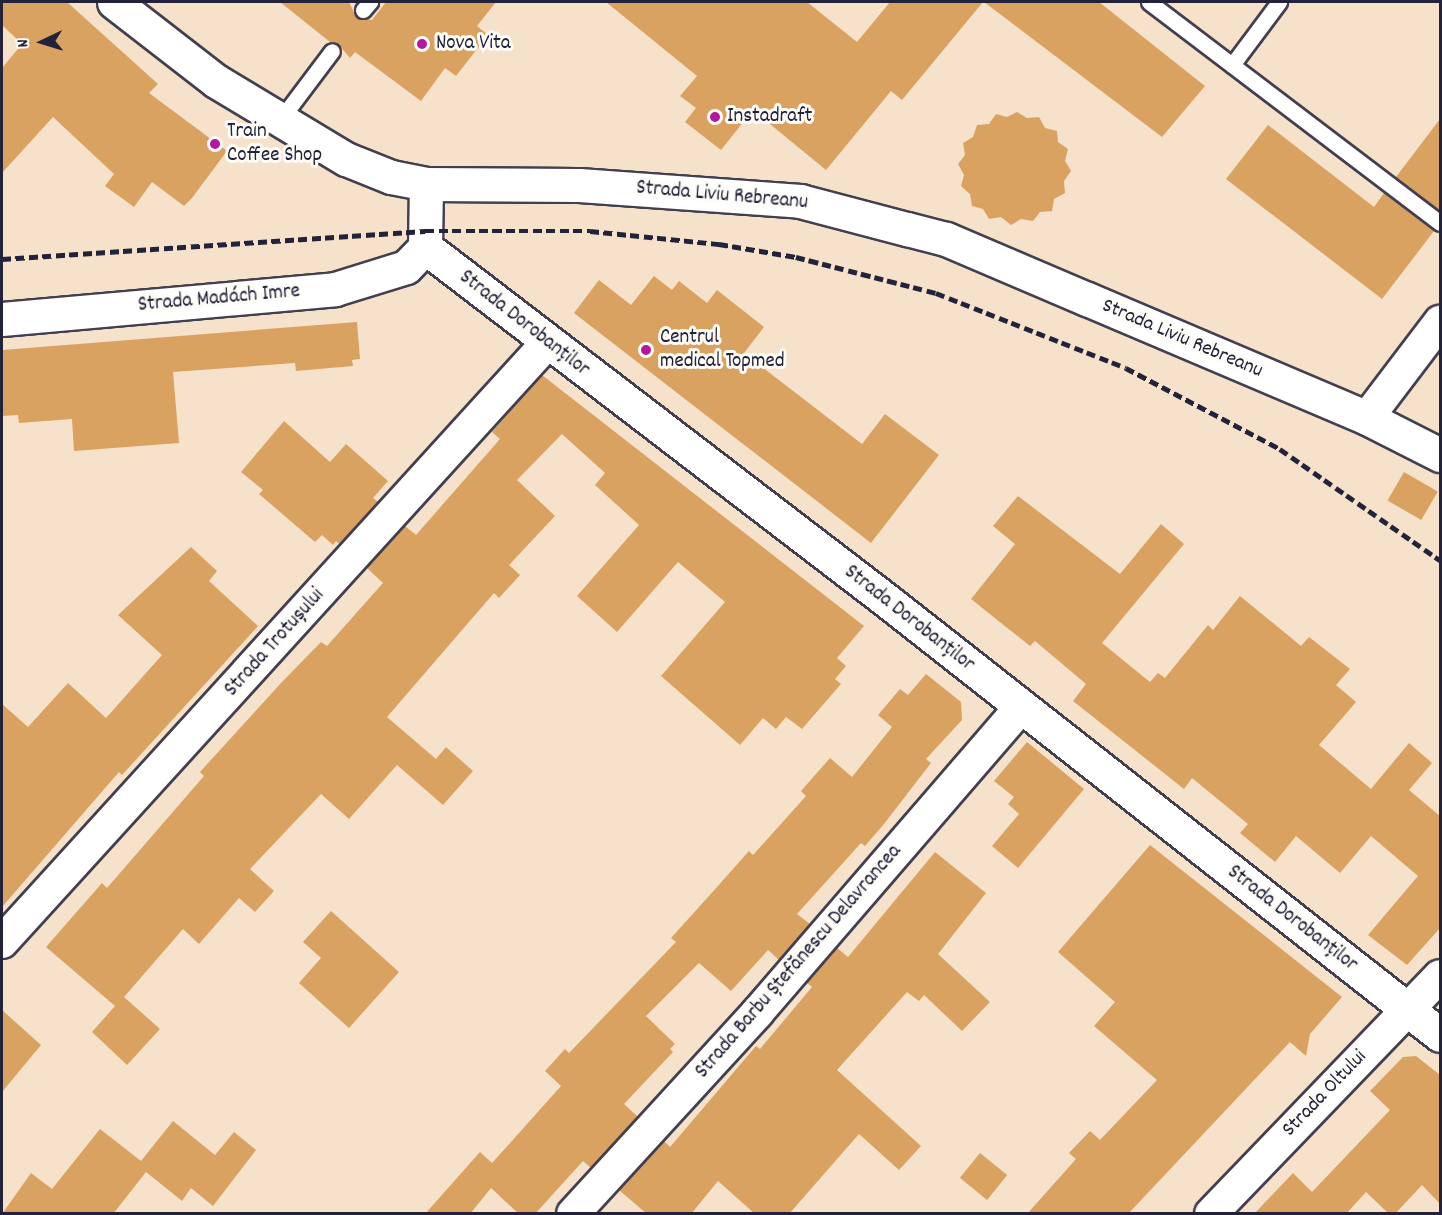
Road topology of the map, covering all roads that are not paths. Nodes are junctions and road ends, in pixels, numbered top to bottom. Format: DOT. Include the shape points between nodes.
graph roads {
  1 [pos="114,2"];
  2 [pos="1149,2"];
  3 [pos="1278,2"];
  4 [pos="332,51"];
  5 [pos="1232,65"];
  6 [pos="280,120"];
  7 [pos="426,184"];
  8 [pos="1440,223"];
  9 [pos="425,247"];
  10 [pos="2,319"];
  11 [pos="1440,322"];
  12 [pos="547,343"];
  13 [pos="1367,418"];
  14 [pos="1440,455"];
  15 [pos="1021,706"];
  16 [pos="2,942"];
  17 [pos="1440,976"];
  18 [pos="1406,1009"];
  19 [pos="1440,1035"];
  20 [pos="573,1214"];
  21 [pos="1211,1214"];
  1 -- 6 [label="street, Strada Liviu Rebreanu" via="216,81"];
  2 -- 5 [label="lane"];
  3 -- 5 [label="lane"];
  4 -- 6 [label="lane"];
  5 -- 8 [label="lane"];
  6 -- 7 [label="street, Strada Liviu Rebreanu" via="346,159 391,177"];
  7 -- 9 [label="street"];
  7 -- 13 [label="street, Strada Liviu Rebreanu" via="579,185 800,201 946,239"];
  9 -- 10 [label="street, Strada Madách Imre" via="406,267 335,289"];
  9 -- 12 [label="street, Strada Dorobanților"];
  11 -- 13 [label="street"];
  12 -- 15 [label="street, Strada Dorobanților"];
  12 -- 16 [label="street, Strada Trotușului"];
  13 -- 14 [label="street, Strada Liviu Rebreanu"];
  15 -- 18 [label="street, Strada Dorobanților"];
  15 -- 20 [label="street, Strada Barbu Ștefănescu Delavrancea" via="757,1013"];
  17 -- 18 [label="street, Strada Oltului"];
  18 -- 19 [label="street, Strada Dorobanților"];
  18 -- 21 [label="street, Strada Oltului"];
}
